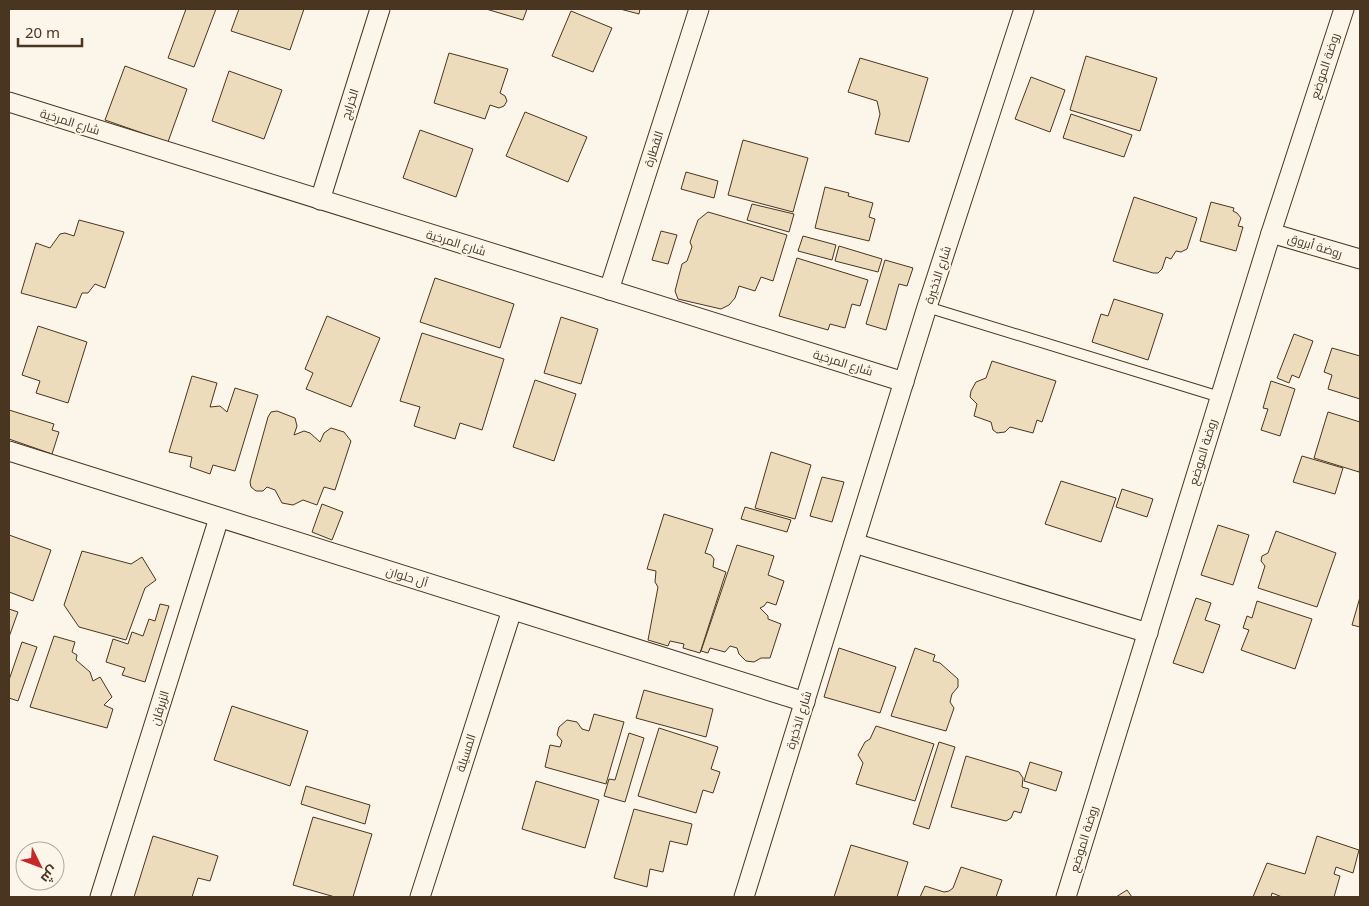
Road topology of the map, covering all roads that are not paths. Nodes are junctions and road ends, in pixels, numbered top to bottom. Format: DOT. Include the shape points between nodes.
graph roads {
  1 [pos="380,9"];
  2 [pos="698,9"];
  3 [pos="1024,9"];
  4 [pos="1344,9"];
  5 [pos="9,102"];
  6 [pos="320,200"];
  7 [pos="1271,232"];
  8 [pos="1360,259"];
  9 [pos="608,290"];
  10 [pos="927,307"];
  11 [pos="904,382"];
  12 [pos="1220,397"];
  13 [pos="9,451"];
  14 [pos="219,518"];
  15 [pos="854,543"];
  16 [pos="512,610"];
  17 [pos="1148,633"];
  18 [pos="805,702"];
  19 [pos="100,897"];
  20 [pos="420,897"];
  21 [pos="744,897"];
  22 [pos="1066,897"];
  1 -- 6 [label="street, الخرايج"];
  2 -- 9 [label="street, القطارة"];
  3 -- 10 [label="street, شارع الذخيرة"];
  4 -- 7 [label="street, روضة الموضع"];
  5 -- 6 [label="street, شارع المرخية"];
  6 -- 9 [label="street, شارع المرخية"];
  7 -- 8 [label="street, روضة أبروق"];
  7 -- 12 [label="street, روضة الموضع"];
  9 -- 11 [label="street, شارع المرخية"];
  10 -- 11 [label="street, شارع الذخيرة"];
  10 -- 12 [label="lane"];
  11 -- 15 [label="street, شارع الذخيرة"];
  12 -- 17 [label="street, روضة الموضع"];
  13 -- 14 [label="street, آل حلوان"];
  14 -- 16 [label="street, آل حلوان"];
  14 -- 19 [label="street, الزبرقان"];
  15 -- 17 [label="street"];
  15 -- 18 [label="street, شارع الذخيرة"];
  16 -- 18 [label="street, آل حلوان"];
  16 -- 20 [label="street, المسيلة"];
  17 -- 22 [label="street, روضة الموضع"];
  18 -- 21 [label="street, شارع الذخيرة"];
}
